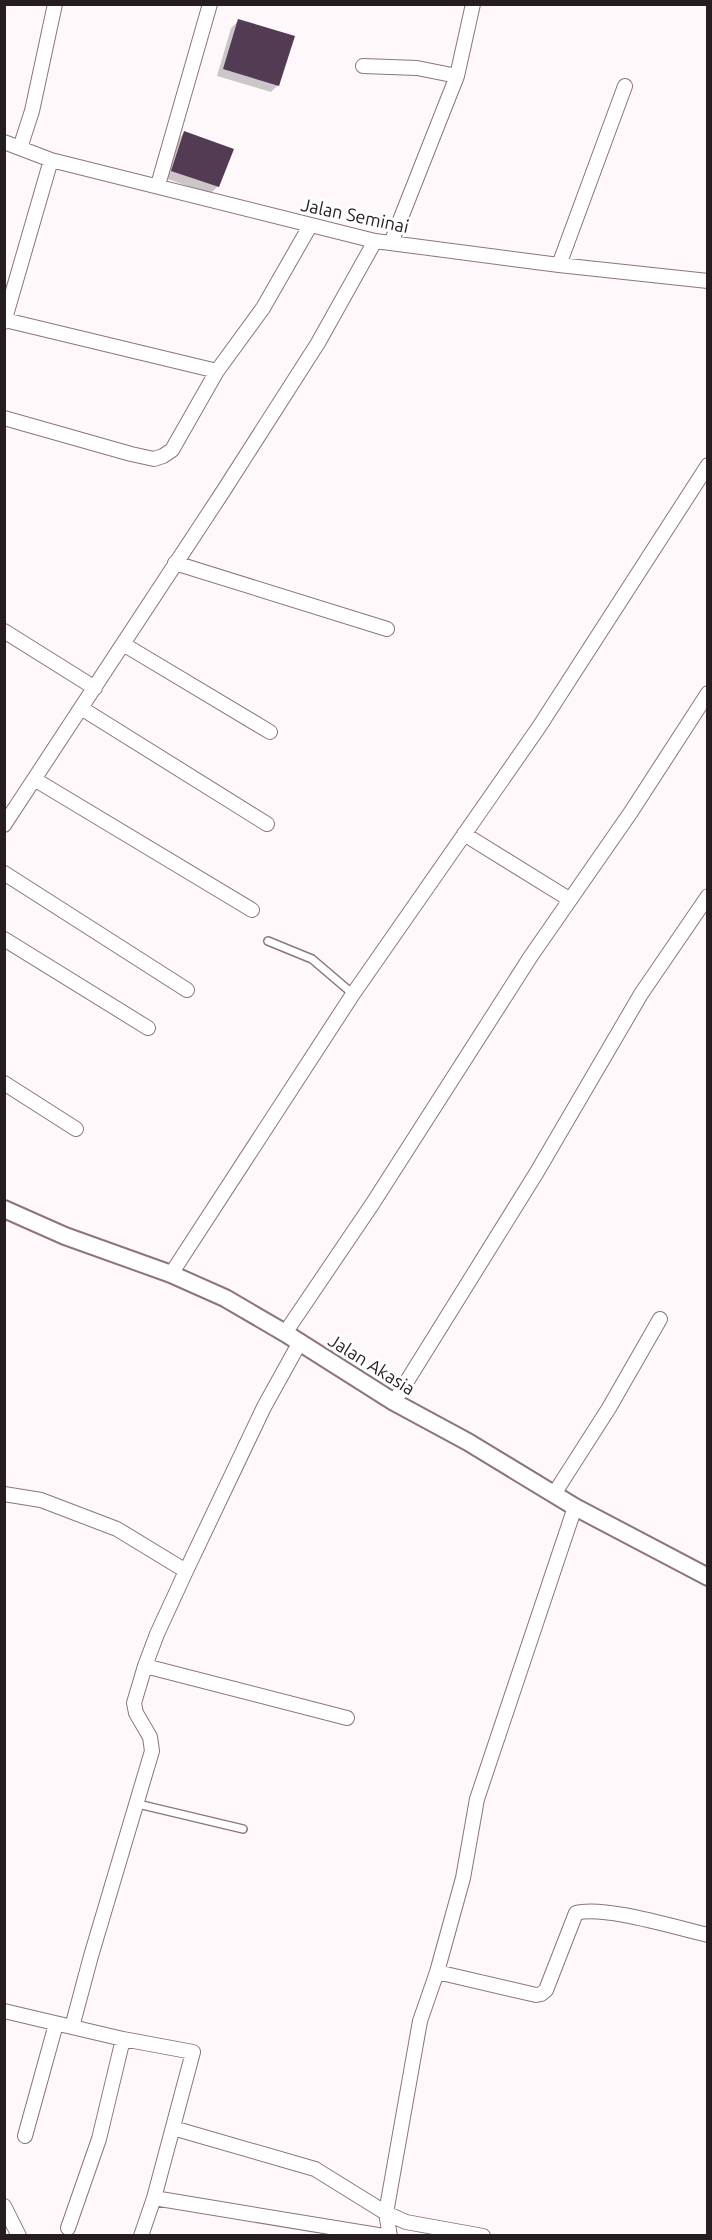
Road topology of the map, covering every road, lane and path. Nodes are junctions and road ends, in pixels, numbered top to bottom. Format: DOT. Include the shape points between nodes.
graph roads {
  1 [pos="55,4"];
  2 [pos="210,4"];
  3 [pos="474,4"];
  4 [pos="363,66"];
  5 [pos="458,76"];
  6 [pos="625,86"];
  7 [pos="4,142"];
  8 [pos="20,148"];
  9 [pos="51,160"];
  10 [pos="158,185"];
  11 [pos="310,226"];
  12 [pos="375,241"];
  13 [pos="391,243"];
  14 [pos="559,265"];
  15 [pos="708,281"];
  16 [pos="5,321"];
  17 [pos="218,371"];
  18 [pos="4,418"];
  19 [pos="708,465"];
  20 [pos="175,563"];
  21 [pos="387,629"];
  22 [pos="4,631"];
  23 [pos="123,644"];
  24 [pos="95,688"];
  25 [pos="708,693"];
  26 [pos="81,708"];
  27 [pos="270,732"];
  28 [pos="33,779"];
  29 [pos="267,824"];
  30 [pos="4,825"];
  31 [pos="464,834"];
  32 [pos="4,873"];
  33 [pos="708,896"];
  34 [pos="569,899"];
  35 [pos="252,910"];
  36 [pos="4,939"];
  37 [pos="268,940"];
  38 [pos="187,990"];
  39 [pos="353,994"];
  40 [pos="148,1028"];
  41 [pos="4,1083"];
  42 [pos="76,1129"];
  43 [pos="4,1209"];
  44 [pos="171,1274"];
  45 [pos="660,1319"];
  46 [pos="285,1333"];
  47 [pos="300,1342"];
  48 [pos="394,1402"];
  49 [pos="4,1494"];
  50 [pos="554,1494"];
  51 [pos="575,1507"];
  52 [pos="186,1571"];
  53 [pos="708,1577"];
  54 [pos="145,1666"];
  55 [pos="347,1718"];
  56 [pos="138,1804"];
  57 [pos="243,1828"];
  58 [pos="708,1935"];
  59 [pos="437,1972"];
  60 [pos="4,2011"];
  61 [pos="56,2024"];
  62 [pos="72,2027"];
  63 [pos="123,2039"];
  64 [pos="173,2128"];
  65 [pos="25,2136"];
  66 [pos="154,2198"];
  67 [pos="4,2206"];
  68 [pos="386,2213"];
  69 [pos="68,2228"];
  70 [pos="465,2234"];
  71 [pos="19,2235"];
  72 [pos="141,2235"];
  73 [pos="384,2235"];
  74 [pos="390,2235"];
  75 [pos="483,2235"];
  1 -- 8 [label="street"];
  2 -- 10 [label="street"];
  3 -- 5 [label="street"];
  4 -- 5 [label="street" via="417,68"];
  5 -- 13 [label="street"];
  6 -- 14 [label="street"];
  7 -- 8 [label="street, Jalan Seminai"];
  8 -- 9 [label="street, Jalan Seminai"];
  9 -- 10 [label="street, Jalan Seminai"];
  9 -- 16 [label="street"];
  10 -- 11 [label="street, Jalan Seminai"];
  11 -- 12 [label="street, Jalan Seminai"];
  11 -- 17 [label="street" via="263,308"];
  12 -- 13 [label="street, Jalan Seminai"];
  12 -- 20 [label="street" via="318,343"];
  13 -- 14 [label="street, Jalan Seminai"];
  14 -- 15 [label="street, Jalan Seminai"];
  16 -- 17 [label="street"];
  17 -- 18 [label="street" via="172,450 154,459"];
  19 -- 31 [label="street" via="539,727"];
  20 -- 21 [label="street"];
  20 -- 23 [label="street"];
  22 -- 24 [label="street"];
  23 -- 24 [label="street"];
  23 -- 27 [label="street"];
  24 -- 26 [label="street"];
  25 -- 34 [label="street"];
  26 -- 28 [label="street"];
  26 -- 29 [label="street"];
  28 -- 30 [label="street"];
  28 -- 35 [label="street"];
  31 -- 34 [label="street"];
  31 -- 39 [label="street"];
  32 -- 38 [label="street"];
  33 -- 48 [label="street" via="641,994 519,1202"];
  34 -- 46 [label="street"];
  36 -- 40 [label="street"];
  37 -- 39 [label="lane" via="312,960"];
  39 -- 44 [label="street"];
  41 -- 42 [label="street"];
  43 -- 44 [label="street, Jalan Akasia" via="65,1236"];
  44 -- 46 [label="street, Jalan Akasia" via="225,1298"];
  45 -- 50 [label="street"];
  46 -- 47 [label="street, Jalan Akasia"];
  47 -- 48 [label="street, Jalan Akasia"];
  47 -- 52 [label="street" via="264,1407"];
  48 -- 50 [label="street, Jalan Akasia"];
  49 -- 52 [label="street" via="40,1500 117,1529"];
  50 -- 51 [label="street, Jalan Akasia"];
  51 -- 53 [label="street, Jalan Akasia"];
  51 -- 59 [label="street" via="477,1799 463,1878"];
  52 -- 54 [label="street"];
  54 -- 55 [label="street"];
  54 -- 56 [label="street" via="134,1703 150,1737 152,1751"];
  56 -- 57 [label="lane"];
  56 -- 62 [label="street"];
  58 -- 59 [label="street" via="586,1910 576,1913 542,1994"];
  59 -- 68 [label="street" via="420,2021"];
  60 -- 61 [label="street"];
  61 -- 62 [label="street"];
  61 -- 65 [label="street"];
  62 -- 63 [label="street"];
  63 -- 64 [label="street" via="193,2052"];
  63 -- 69 [label="street" via="99,2139"];
  64 -- 66 [label="street"];
  64 -- 68 [label="street" via="315,2169"];
  66 -- 72 [label="street"];
  66 -- 73 [label="street"];
  67 -- 71 [label="street"];
  68 -- 70 [label="street" via="406,2222"];
  68 -- 74 [label="street"];
  70 -- 75 [label="street"];
}
